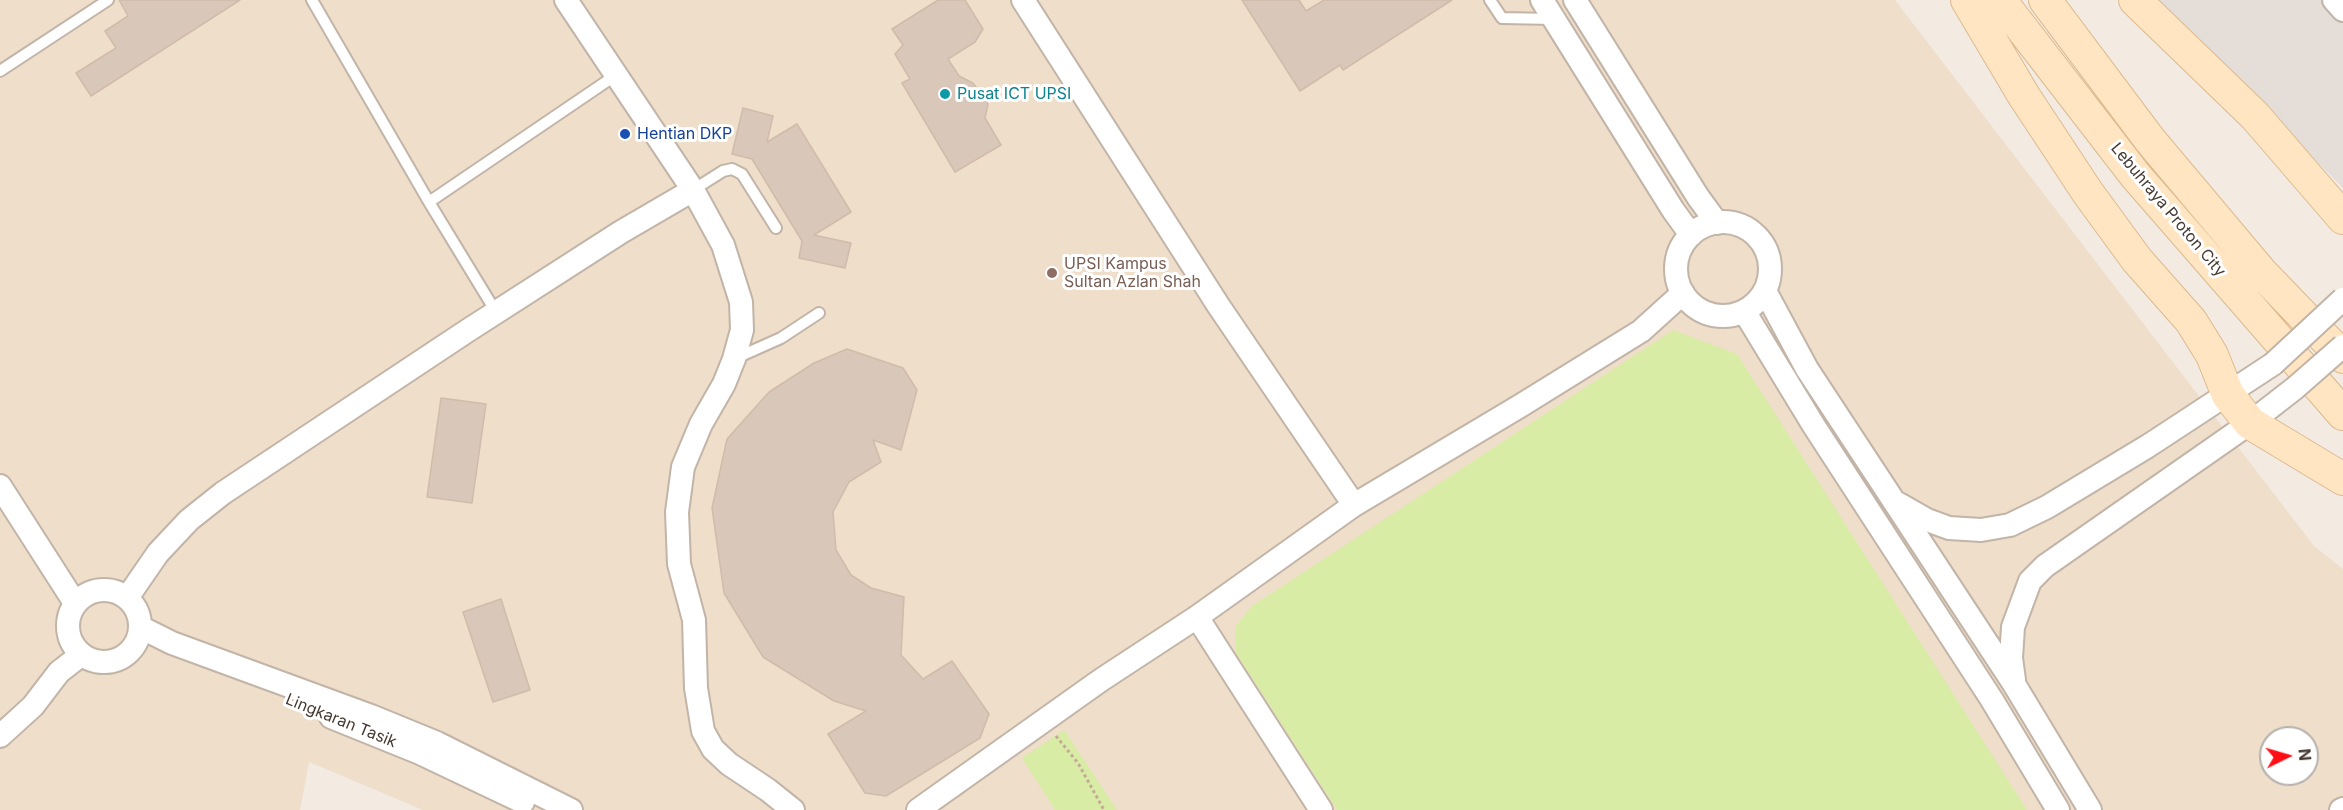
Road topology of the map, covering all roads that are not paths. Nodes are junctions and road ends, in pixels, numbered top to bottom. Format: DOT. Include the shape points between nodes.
graph roads {
  1 [pos="108,0"];
  2 [pos="312,0"];
  3 [pos="566,0"];
  4 [pos="1023,0"];
  5 [pos="1490,0"];
  6 [pos="1575,0"];
  7 [pos="1967,0"];
  8 [pos="2000,0"];
  9 [pos="2045,0"];
  10 [pos="2135,0"];
  11 [pos="2334,0"];
  12 [pos="1548,9"];
  13 [pos="2343,10"];
  14 [pos="0,71"];
  15 [pos="616,75"];
  16 [pos="693,189"];
  17 [pos="429,202"];
  18 [pos="2343,218"];
  19 [pos="1717,223"];
  20 [pos="776,228"];
  21 [pos="1691,235"];
  22 [pos="1765,291"];
  23 [pos="1683,293"];
  24 [pos="2343,299"];
  25 [pos="1744,311"];
  26 [pos="496,312"];
  27 [pos="819,313"];
  28 [pos="2343,346"];
  29 [pos="2343,357"];
  30 [pos="734,359"];
  31 [pos="2228,395"];
  32 [pos="2343,414"];
  33 [pos="2250,423"];
  34 [pos="2148,446"];
  35 [pos="2169,478"];
  36 [pos="2343,479"];
  37 [pos="0,486"];
  38 [pos="1896,502"];
  39 [pos="1354,505"];
  40 [pos="127,598"];
  41 [pos="75,603"];
  42 [pos="1197,617"];
  43 [pos="138,635"];
  44 [pos="81,655"];
  45 [pos="2014,684"];
  46 [pos="0,736"];
  47 [pos="540,810"];
  48 [pos="571,810"];
  49 [pos="793,810"];
  50 [pos="918,810"];
  51 [pos="1321,810"];
  52 [pos="2058,810"];
  53 [pos="2090,810"];
  1 -- 14 [label="lane"];
  2 -- 17 [label="lane"];
  3 -- 15 [label="street"];
  4 -- 39 [label="street" via="1218,305"];
  5 -- 12 [label="lane" via="1502,18"];
  6 -- 19 [label="street"];
  7 -- 31 [label="main road" via="2088,193 2137,260 2191,321 2212,355"];
  8 -- 32 [label="main road, Lebuhraya Proton City" via="2135,175"];
  9 -- 29 [label="main road, Lebuhraya Proton City" via="2150,140 2261,272"];
  10 -- 18 [label="main road" via="2255,116"];
  11 -- 13 [label="street"];
  12 -- 21 [label="street"];
  15 -- 16 [label="street"];
  15 -- 17 [label="lane"];
  16 -- 20 [label="lane" via="732,169 742,174"];
  16 -- 26 [label="street"];
  16 -- 30 [label="street" via="723,245 741,302 742,330"];
  17 -- 26 [label="lane"];
  19 -- 21 [label="street"];
  19 -- 22 [label="street" via="1742,226 1762,242 1770,267"];
  21 -- 23 [label="street" via="1677,262 1677,279"];
  22 -- 25 [label="street"];
  22 -- 38 [label="street" via="1807,369"];
  23 -- 25 [label="street" via="1692,304 1710,314 1731,316"];
  23 -- 39 [label="street" via="1641,331"];
  24 -- 31 [label="street, bridge" via="2273,364"];
  25 -- 52 [label="street"];
  26 -- 40 [label="street" via="189,520 158,553"];
  27 -- 30 [label="lane" via="781,339"];
  28 -- 33 [label="street, bridge"];
  30 -- 49 [label="street" via="684,467 677,512 679,564 694,621 698,710 713,749"];
  31 -- 33 [label="main road"];
  31 -- 34 [label="street"];
  33 -- 35 [label="street"];
  33 -- 36 [label="main road"];
  34 -- 35 [label="street"];
  34 -- 38 [label="street" via="2010,525 1981,530 1948,528"];
  35 -- 45 [label="street" via="2045,566 2030,581 2013,627"];
  37 -- 41 [label="street"];
  38 -- 45 [label="street"];
  39 -- 42 [label="street"];
  40 -- 41 [label="street" via="117,592 94,591"];
  40 -- 43 [label="street" via="139,616"];
  41 -- 44 [label="street" via="67,625 68,636"];
  42 -- 50 [label="street"];
  42 -- 51 [label="street"];
  43 -- 44 [label="street" via="128,654 118,661 92,661"];
  43 -- 47 [label="street, Lingkaran Tasik" via="410,748"];
  43 -- 48 [label="street" via="172,643 371,716 437,743"];
  44 -- 46 [label="street" via="59,672 33,706"];
  45 -- 53 [label="street"];
}
